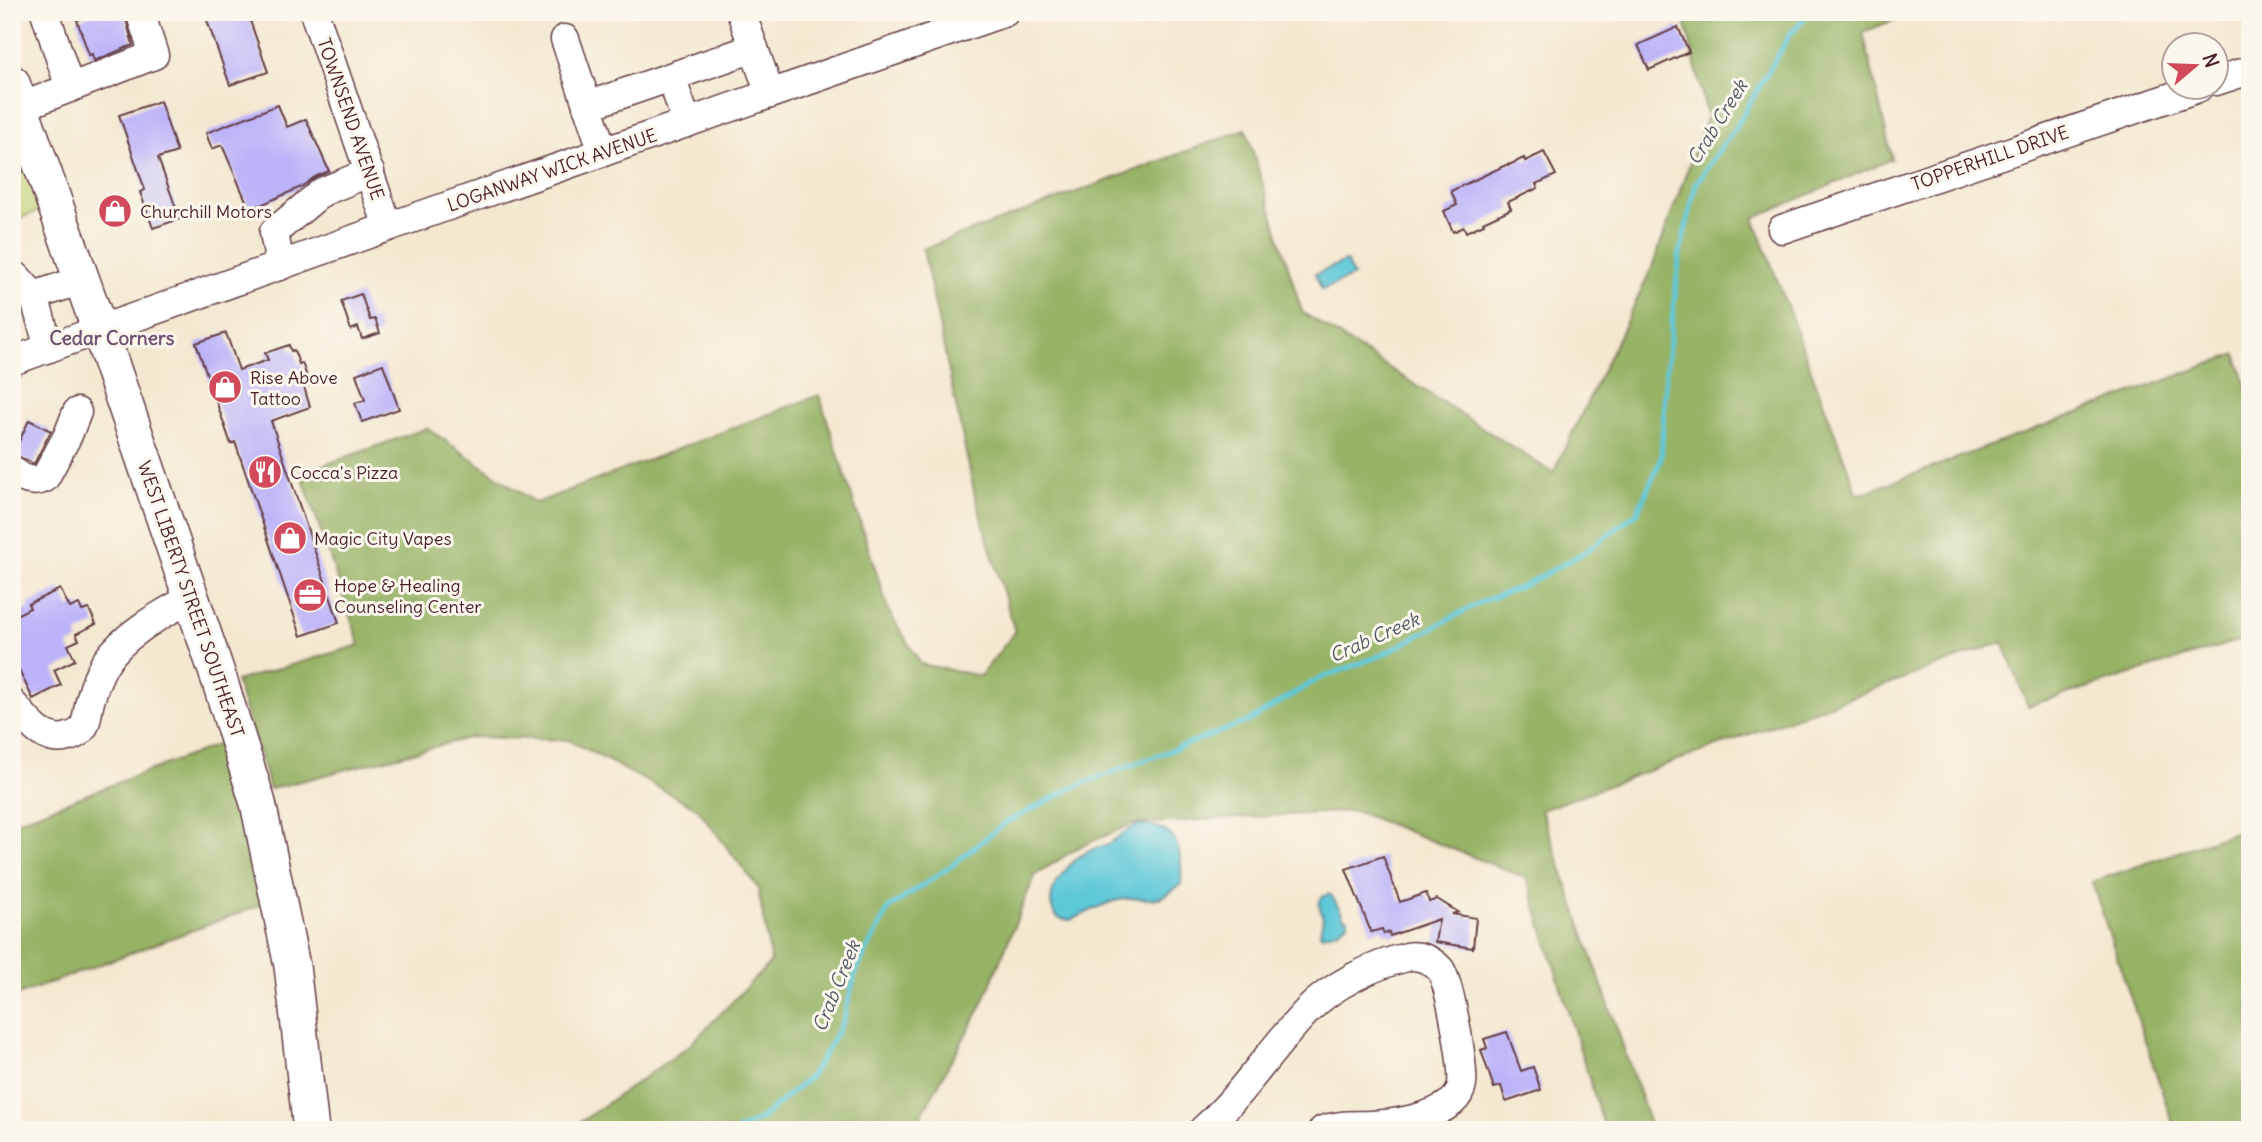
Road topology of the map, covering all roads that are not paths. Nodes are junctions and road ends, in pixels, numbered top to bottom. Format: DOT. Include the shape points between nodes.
graph roads {
  1 [pos="45,12"];
  2 [pos="140,12"];
  3 [pos="314,12"];
  4 [pos="741,12"];
  5 [pos="1004,12"];
  6 [pos="565,39"];
  7 [pos="754,48"];
  8 [pos="2250,69"];
  9 [pos="2230,76"];
  10 [pos="671,77"];
  11 [pos="70,88"];
  12 [pos="770,94"];
  13 [pos="17,95"];
  14 [pos="2160,101"];
  15 [pos="587,106"];
  16 [pos="687,123"];
  17 [pos="603,152"];
  18 [pos="370,172"];
  19 [pos="388,227"];
  20 [pos="1782,229"];
  21 [pos="280,266"];
  22 [pos="12,278"];
  23 [pos="81,280"];
  24 [pos="34,296"];
  25 [pos="100,331"];
  26 [pos="49,348"];
  27 [pos="12,361"];
  28 [pos="78,412"];
  29 [pos="12,470"];
  30 [pos="191,598"];
  31 [pos="12,703"];
  32 [pos="311,1130"];
  33 [pos="1203,1130"];
  34 [pos="1323,1130"];
  1 -- 11 [label="street"];
  2 -- 11 [label="street" via="154,55"];
  3 -- 18 [label="street, TOWNSEND AVENUE"];
  4 -- 7 [label="street"];
  5 -- 12 [label="street, LOGANWAY WICK AVENUE"];
  6 -- 15 [label="street"];
  7 -- 10 [label="street"];
  7 -- 12 [label="street"];
  8 -- 9 [label="street"];
  10 -- 15 [label="street"];
  10 -- 16 [label="street"];
  11 -- 13 [label="street"];
  12 -- 16 [label="street, LOGANWAY WICK AVENUE"];
  13 -- 23 [label="main road, WEST LIBERTY STREET SOUTHEAST"];
  14 -- 20 [label="street, TOPPERHILL DRIVE"];
  15 -- 17 [label="street"];
  16 -- 17 [label="street, LOGANWAY WICK AVENUE"];
  17 -- 19 [label="street, LOGANWAY WICK AVENUE"];
  18 -- 19 [label="street, TOWNSEND AVENUE"];
  18 -- 21 [label="street" via="322,192 274,232"];
  19 -- 21 [label="street, LOGANWAY WICK AVENUE"];
  21 -- 25 [label="street, LOGANWAY WICK AVENUE"];
  22 -- 24 [label="street" via="16,276"];
  23 -- 24 [label="street"];
  23 -- 25 [label="main road, WEST LIBERTY STREET SOUTHEAST"];
  24 -- 26 [label="street"];
  25 -- 26 [label="street, LOGANWAY WICK AVENUE"];
  25 -- 30 [label="main road, WEST LIBERTY STREET SOUTHEAST"];
  26 -- 27 [label="street, LOGANWAY WICK AVENUE"];
  28 -- 29 [label="street" via="45,478 25,479"];
  30 -- 31 [label="street" via="150,623 106,662 78,733 59,739 47,736"];
  30 -- 32 [label="main road, WEST LIBERTY STREET SOUTHEAST" via="257,803 292,966"];
  33 -- 34 [label="street" via="1310,1008 1337,988 1373,968 1409,956 1432,962 1441,970 1447,988 1462,1072 1460,1093 1452,1102 1420,1116"];
}
